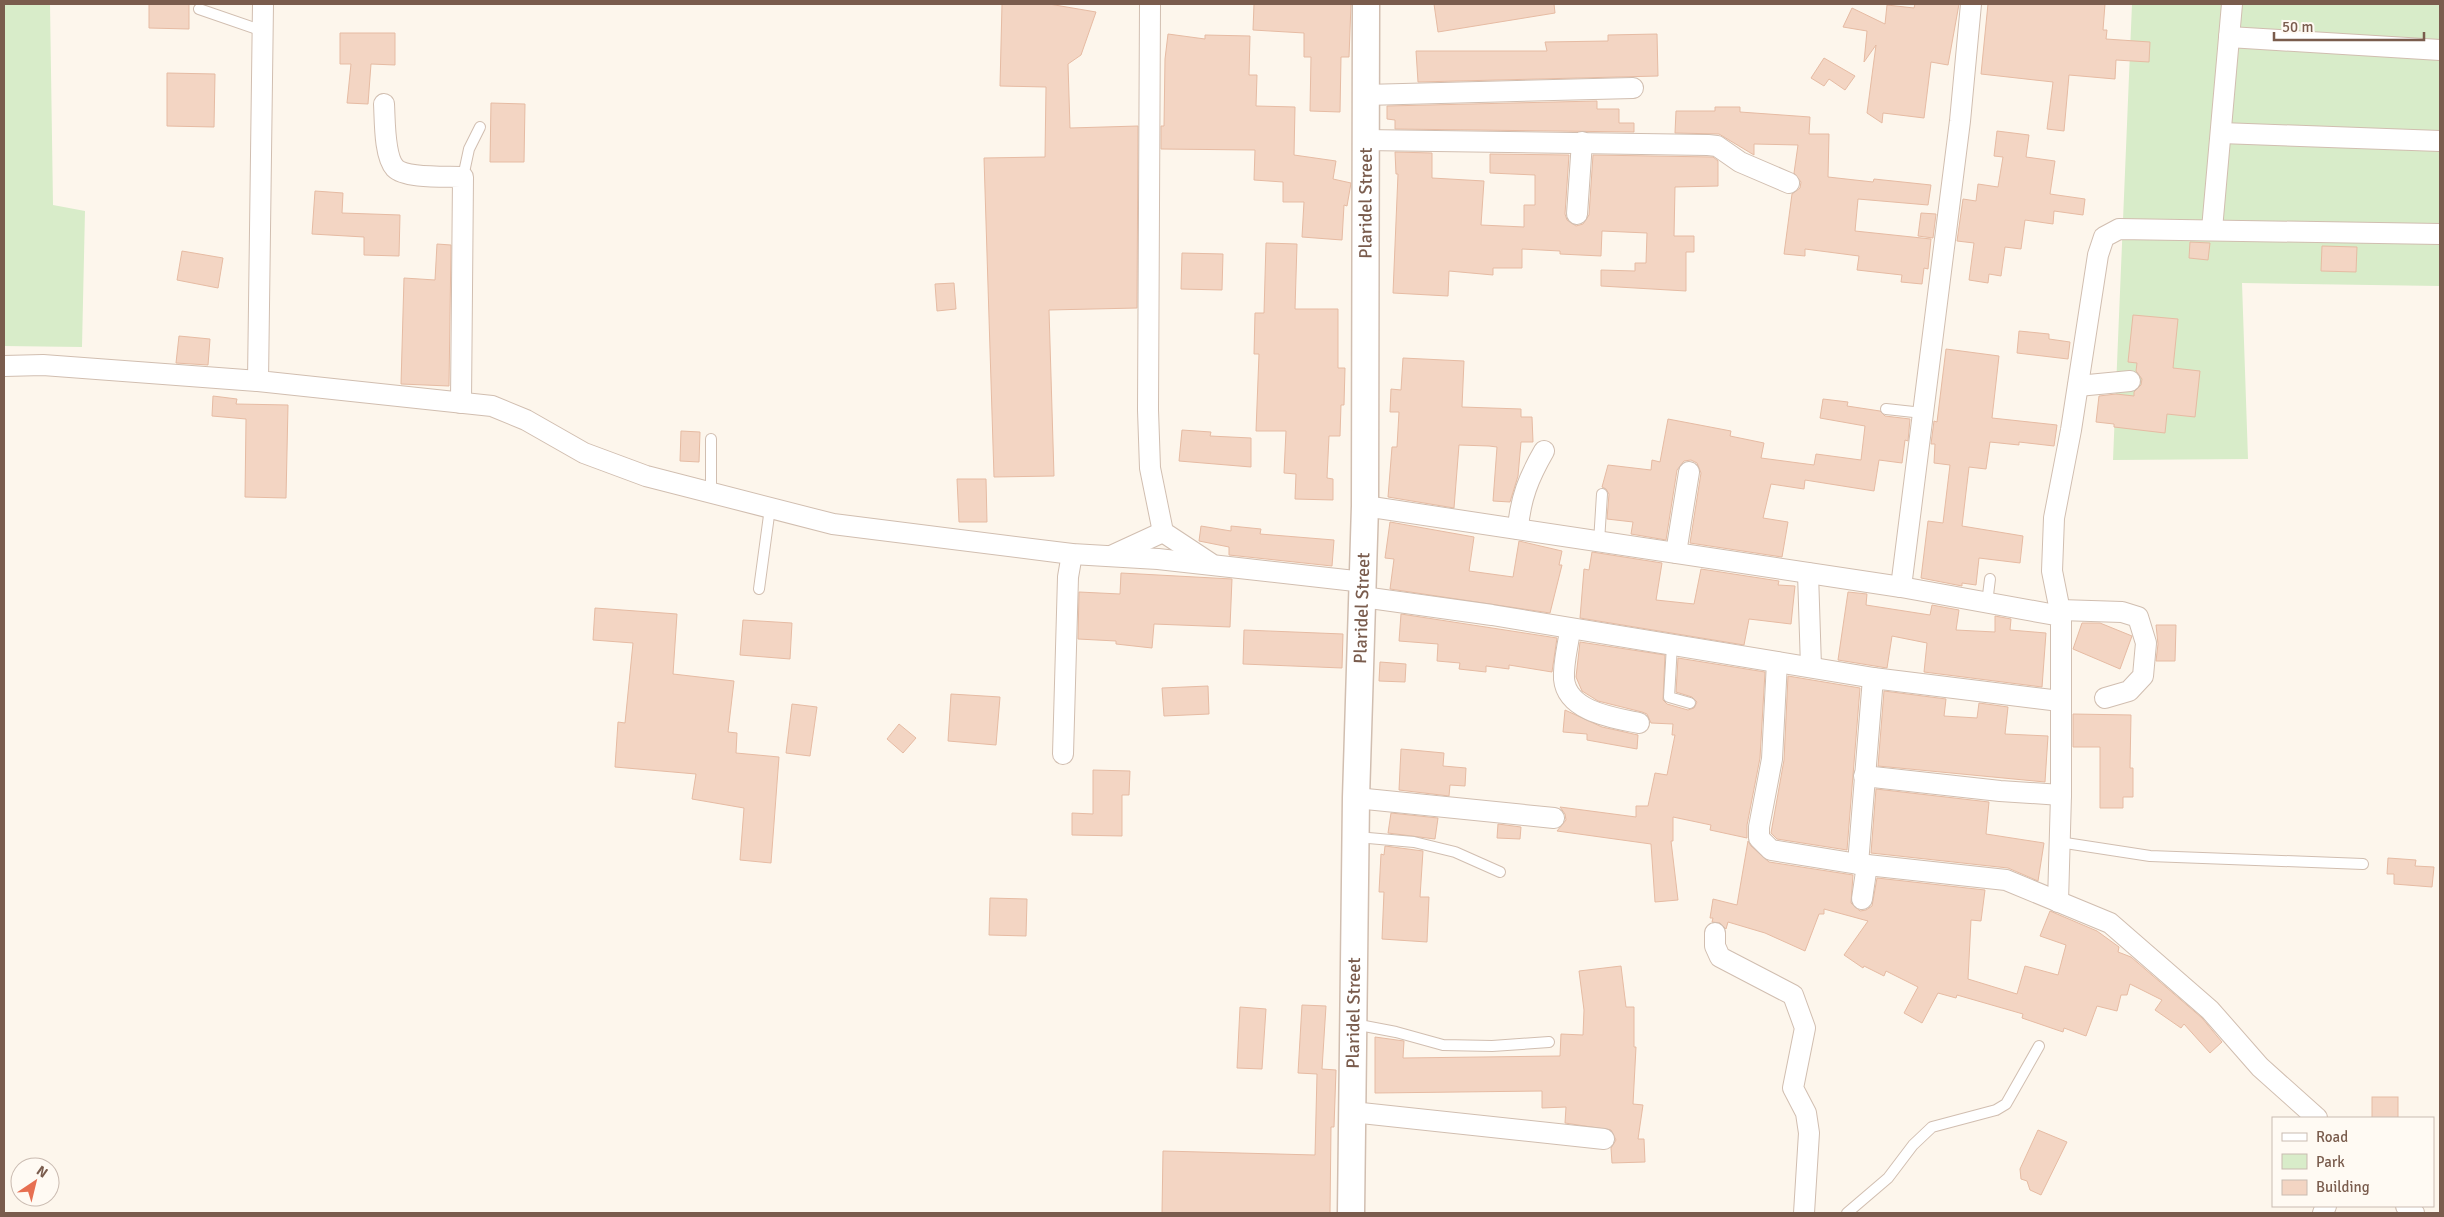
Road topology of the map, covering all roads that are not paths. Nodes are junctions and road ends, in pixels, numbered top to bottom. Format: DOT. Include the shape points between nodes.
graph roads {
  1 [pos="263,4"];
  2 [pos="1150,4"];
  3 [pos="1366,4"];
  4 [pos="1970,4"];
  5 [pos="2232,4"];
  6 [pos="199,9"];
  7 [pos="263,31"];
  8 [pos="2229,37"];
  9 [pos="2440,50"];
  10 [pos="1633,88"];
  11 [pos="1364,95"];
  12 [pos="384,104"];
  13 [pos="480,127"];
  14 [pos="2221,132"];
  15 [pos="1364,140"];
  16 [pos="2440,141"];
  17 [pos="1582,142"];
  18 [pos="435,176"];
  19 [pos="463,177"];
  20 [pos="1789,183"];
  21 [pos="463,210"];
  22 [pos="1577,214"];
  23 [pos="2212,229"];
  24 [pos="2440,234"];
  25 [pos="4,366"];
  26 [pos="258,381"];
  27 [pos="2130,381"];
  28 [pos="2078,386"];
  29 [pos="462,403"];
  30 [pos="1886,410"];
  31 [pos="1923,413"];
  32 [pos="711,439"];
  33 [pos="1544,451"];
  34 [pos="1689,472"];
  35 [pos="711,493"];
  36 [pos="1602,494"];
  37 [pos="1365,506"];
  38 [pos="770,508"];
  39 [pos="1518,529"];
  40 [pos="1164,532"];
  41 [pos="1599,542"];
  42 [pos="1072,554"];
  43 [pos="1676,554"];
  44 [pos="1109,556"];
  45 [pos="1214,566"];
  46 [pos="1808,573"];
  47 [pos="1990,579"];
  48 [pos="1901,587"];
  49 [pos="760,589"];
  50 [pos="1363,590"];
  51 [pos="1988,602"];
  52 [pos="2060,613"];
  53 [pos="1570,630"];
  54 [pos="1672,645"];
  55 [pos="1777,662"];
  56 [pos="1811,667"];
  57 [pos="1874,678"];
  58 [pos="2105,698"];
  59 [pos="2060,702"];
  60 [pos="1690,703"];
  61 [pos="1639,724"];
  62 [pos="1063,754"];
  63 [pos="1864,776"];
  64 [pos="2061,795"];
  65 [pos="1356,798"];
  66 [pos="1554,818"];
  67 [pos="1356,836"];
  68 [pos="2059,842"];
  69 [pos="2363,864"];
  70 [pos="1863,865"];
  71 [pos="1500,872"];
  72 [pos="1862,900"];
  73 [pos="2058,902"];
  74 [pos="1715,933"];
  75 [pos="1353,1024"];
  76 [pos="1549,1042"];
  77 [pos="2039,1046"];
  78 [pos="1352,1112"];
  79 [pos="2316,1117"];
  80 [pos="1604,1139"];
  81 [pos="1351,1213"];
  82 [pos="1804,1213"];
  83 [pos="1847,1213"];
  1 -- 7 [label="street"];
  2 -- 40 [label="street" via="1148,410 1150,468"];
  3 -- 11 [label="street, Plaridel Street"];
  4 -- 31 [label="street" via="1960,121"];
  5 -- 8 [label="street"];
  6 -- 7 [label="lane"];
  7 -- 26 [label="street"];
  8 -- 9 [label="street"];
  8 -- 14 [label="street"];
  10 -- 11 [label="street"];
  11 -- 15 [label="street, Plaridel Street"];
  12 -- 18 [label="street" via="388,155 395,168 408,174"];
  13 -- 19 [label="lane" via="469,149"];
  14 -- 16 [label="street"];
  14 -- 23 [label="street"];
  15 -- 17 [label="street"];
  15 -- 37 [label="street, Plaridel Street"];
  17 -- 20 [label="street" via="1716,146 1740,162"];
  17 -- 22 [label="street"];
  18 -- 19 [label="street"];
  18 -- 21 [label="street"];
  19 -- 21 [label="street"];
  21 -- 29 [label="street"];
  23 -- 24 [label="street"];
  23 -- 28 [label="street" via="2119,229 2104,237 2098,255"];
  25 -- 26 [label="street" via="44,365"];
  26 -- 29 [label="street"];
  27 -- 28 [label="street"];
  28 -- 52 [label="street" via="2054,518 2052,571"];
  29 -- 35 [label="street" via="492,406 526,420 584,453 646,476"];
  30 -- 31 [label="lane"];
  31 -- 48 [label="street"];
  32 -- 35 [label="lane"];
  33 -- 39 [label="street" via="1526,483"];
  34 -- 43 [label="street"];
  35 -- 38 [label="street"];
  36 -- 41 [label="lane"];
  37 -- 39 [label="street"];
  37 -- 50 [label="street, Plaridel Street"];
  38 -- 42 [label="street" via="833,524"];
  38 -- 49 [label="lane"];
  39 -- 41 [label="street"];
  40 -- 44 [label="street"];
  40 -- 45 [label="street"];
  41 -- 43 [label="street"];
  42 -- 44 [label="street"];
  42 -- 62 [label="street" via="1068,577"];
  43 -- 46 [label="street"];
  44 -- 45 [label="street"];
  45 -- 50 [label="street"];
  46 -- 48 [label="street"];
  46 -- 56 [label="street"];
  47 -- 51 [label="lane"];
  48 -- 51 [label="street"];
  50 -- 53 [label="street"];
  50 -- 65 [label="street, Plaridel Street"];
  51 -- 52 [label="street"];
  52 -- 58 [label="street" via="2122,612 2138,617 2146,643 2143,676 2129,691"];
  52 -- 59 [label="street"];
  53 -- 54 [label="street"];
  53 -- 61 [label="street" via="1564,681 1570,695 1599,714"];
  54 -- 55 [label="street"];
  54 -- 60 [label="lane" via="1668,694 1670,698"];
  55 -- 56 [label="street"];
  55 -- 70 [label="street" via="1772,759 1759,838 1771,850"];
  56 -- 57 [label="street"];
  57 -- 59 [label="street"];
  57 -- 63 [label="street"];
  59 -- 64 [label="street"];
  63 -- 64 [label="street" via="2000,792"];
  63 -- 70 [label="street"];
  64 -- 68 [label="street"];
  65 -- 66 [label="street"];
  65 -- 67 [label="street, Plaridel Street"];
  67 -- 71 [label="lane" via="1414,842 1455,852"];
  67 -- 75 [label="street, Plaridel Street"];
  68 -- 69 [label="lane" via="2150,856"];
  68 -- 73 [label="street"];
  70 -- 72 [label="street"];
  70 -- 73 [label="street" via="2006,880"];
  73 -- 79 [label="street" via="2110,923 2210,1010 2260,1067"];
  74 -- 82 [label="street" via="1715,946 1720,957 1794,995 1805,1028 1794,1088 1806,1113 1809,1133"];
  75 -- 76 [label="lane" via="1443,1045"];
  75 -- 78 [label="street, Plaridel Street"];
  77 -- 83 [label="lane" via="2006,1104 1996,1110 1932,1127 1913,1145 1888,1178"];
  78 -- 80 [label="street"];
  78 -- 81 [label="street, Plaridel Street"];
}
